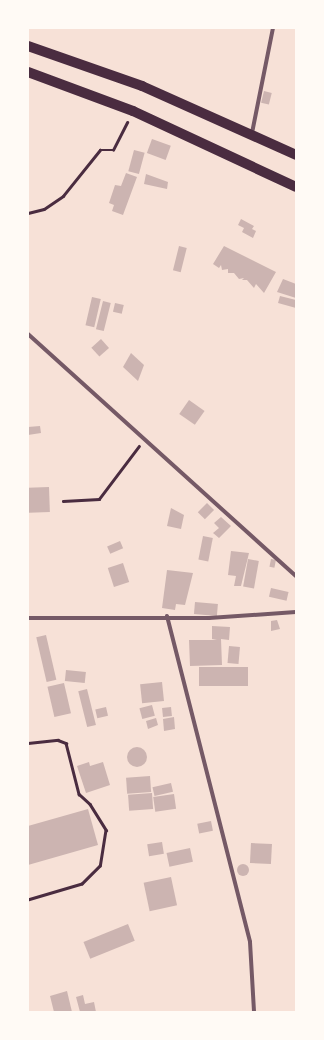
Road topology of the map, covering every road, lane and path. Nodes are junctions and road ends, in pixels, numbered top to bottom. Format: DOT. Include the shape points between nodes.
graph roads {
  1 [pos="273,28"];
  2 [pos="28,46"];
  3 [pos="28,72"];
  4 [pos="133,110"];
  5 [pos="252,133"];
  6 [pos="296,155"];
  7 [pos="296,187"];
  8 [pos="28,213"];
  9 [pos="28,334"];
  10 [pos="145,438"];
  11 [pos="63,501"];
  12 [pos="296,576"];
  13 [pos="296,612"];
  14 [pos="167,616"];
  15 [pos="28,618"];
  16 [pos="28,743"];
  17 [pos="28,900"];
  18 [pos="254,1012"];
  1 -- 5 [label="street"];
  2 -- 5 [label="main road" via="142,86"];
  3 -- 4 [label="main road"];
  4 -- 7 [label="main road"];
  4 -- 8 [label="path" via="114,150 100,150 63,196 44,209"];
  5 -- 6 [label="main road"];
  9 -- 10 [label="street"];
  10 -- 11 [label="path" via="99,499"];
  10 -- 12 [label="street"];
  13 -- 14 [label="street" via="209,618"];
  14 -- 15 [label="street"];
  14 -- 18 [label="street" via="250,942"];
  16 -- 17 [label="path" via="58,740 66,743 79,794 106,830 100,866 82,884"];
}
